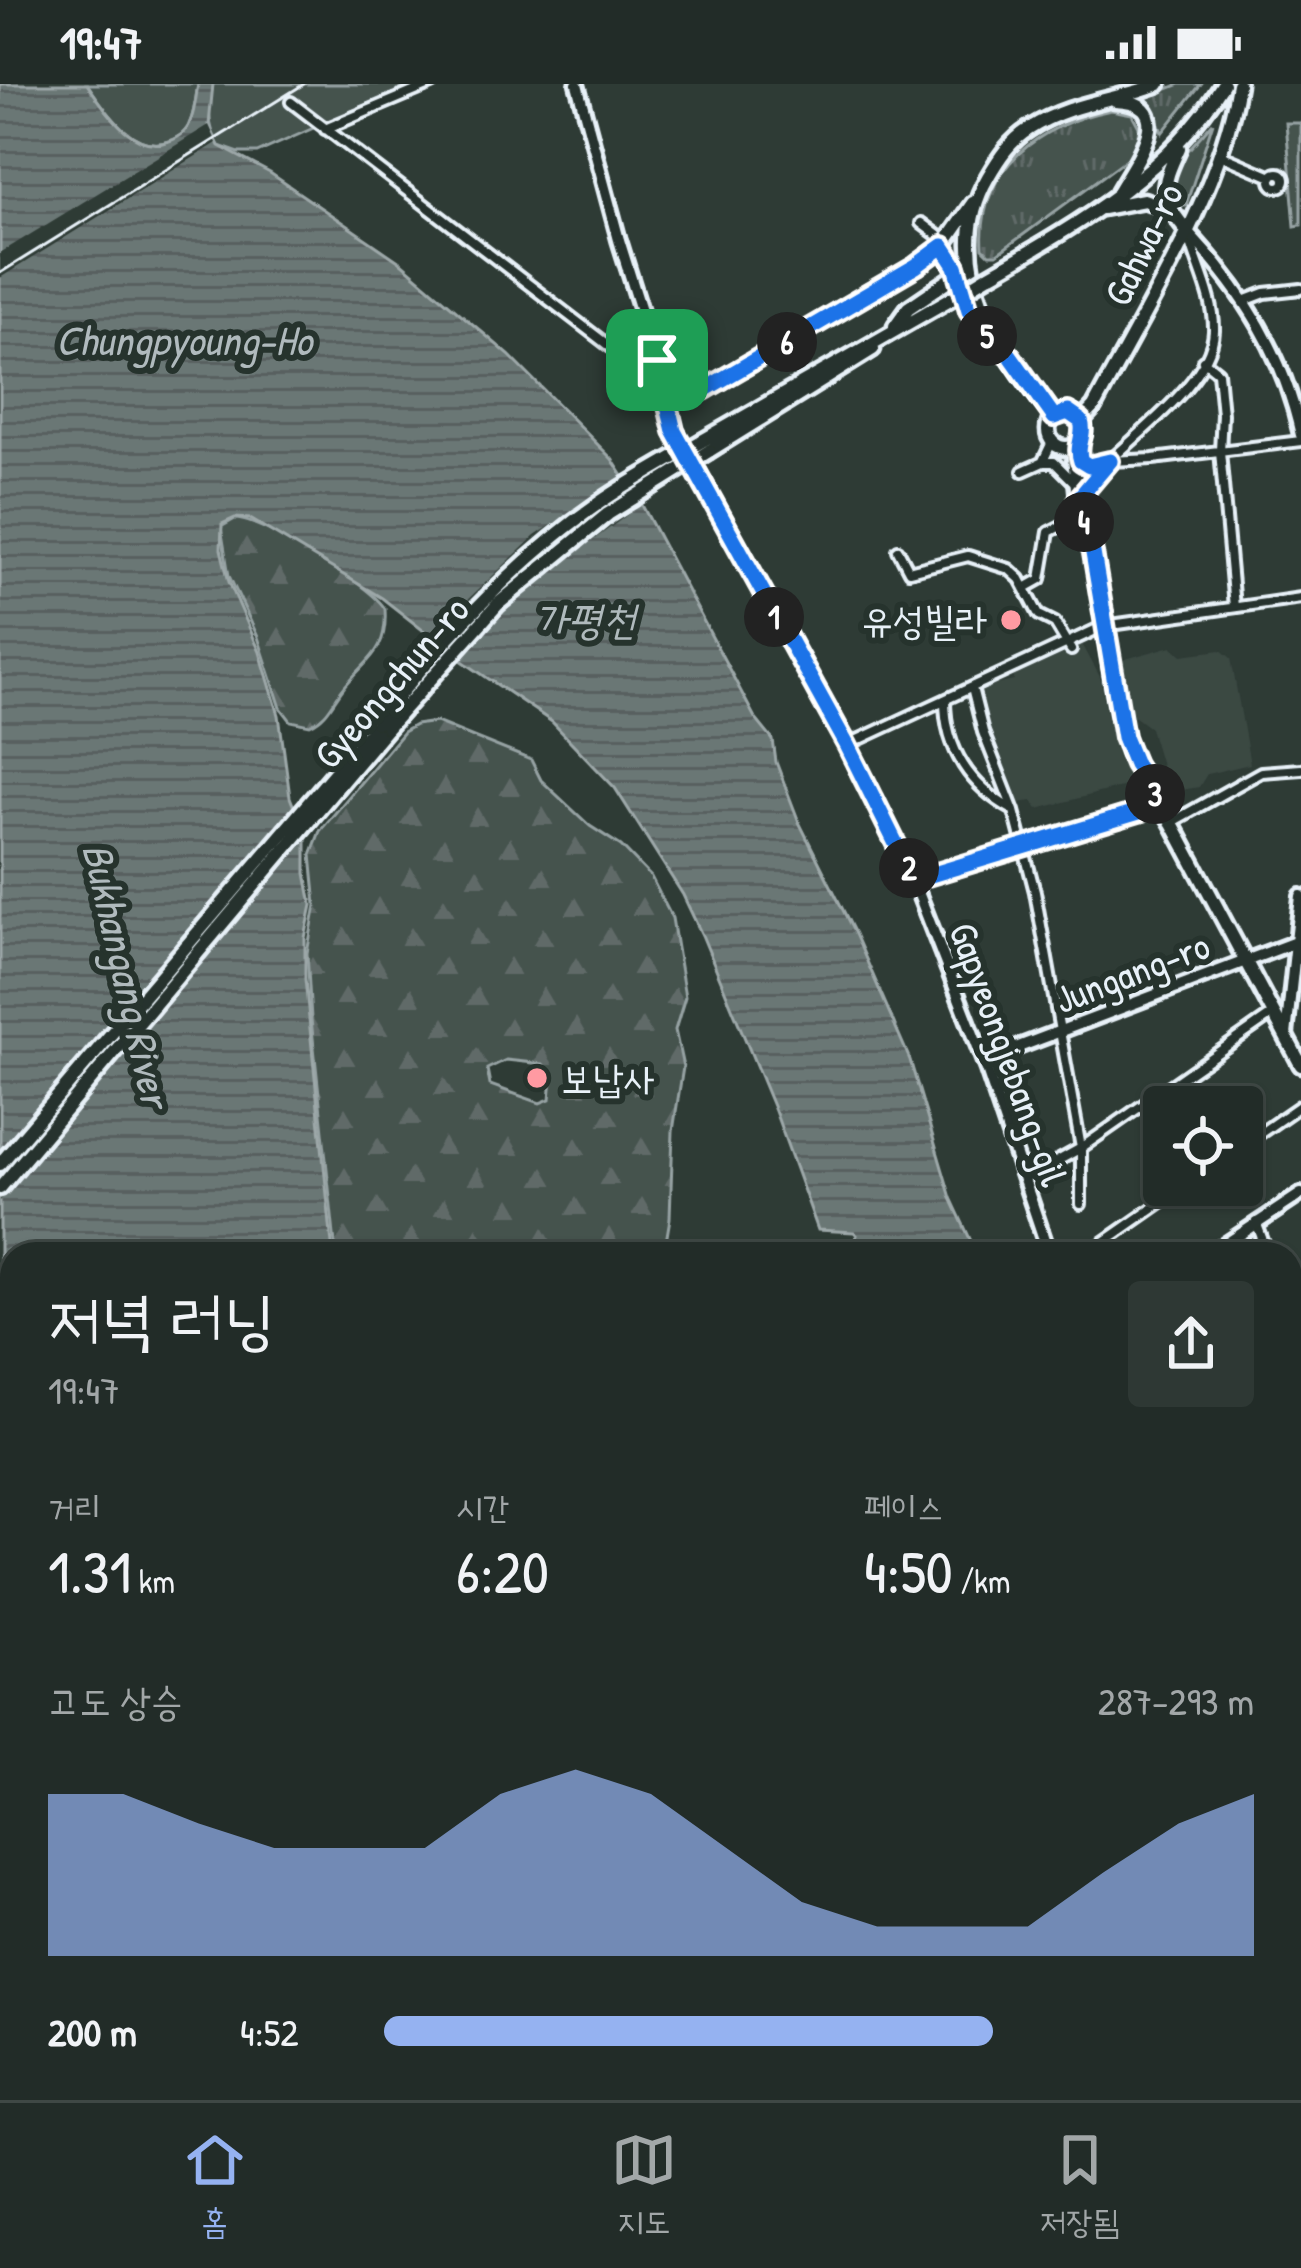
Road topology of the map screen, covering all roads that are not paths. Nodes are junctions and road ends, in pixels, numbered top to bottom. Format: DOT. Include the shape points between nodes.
graph roads {
  1 [pos="432,84"];
  2 [pos="577,84"];
  3 [pos="1159,84"];
  4 [pos="1223,84"];
  5 [pos="1238,84"];
  6 [pos="291,102"];
  7 [pos="1073,108"];
  8 [pos="325,129"];
  9 [pos="1185,134"];
  10 [pos="1217,154"];
  11 [pos="1272,177"];
  12 [pos="980,192"];
  13 [pos="1117,195"];
  14 [pos="1096,209"];
  15 [pos="1169,210"];
  16 [pos="921,223"];
  17 [pos="1188,232"];
  18 [pos="943,246"];
  19 [pos="958,274"];
  20 [pos="1301,289"];
  21 [pos="1243,302"];
  22 [pos="918,317"];
  23 [pos="891,332"];
  24 [pos="1010,355"];
  25 [pos="656,356"];
  26 [pos="1203,360"];
  27 [pos="634,364"];
  28 [pos="706,389"];
  29 [pos="669,400"];
  30 [pos="1054,417"];
  31 [pos="1081,421"];
  32 [pos="1301,438"];
  33 [pos="1065,445"];
  34 [pos="705,446"];
  35 [pos="1220,451"];
  36 [pos="1043,461"];
  37 [pos="1110,461"];
  38 [pos="1089,466"];
  39 [pos="1023,471"];
  40 [pos="1075,483"];
  41 [pos="1078,499"];
  42 [pos="1082,515"];
  43 [pos="898,550"];
  44 [pos="1025,588"];
  45 [pos="1301,598"];
  46 [pos="1234,607"];
  47 [pos="1104,626"];
  48 [pos="1070,647"];
  49 [pos="971,688"];
  50 [pos="945,700"];
  51 [pos="847,745"];
  52 [pos="1301,770"];
  53 [pos="327,790"];
  54 [pos="1162,805"];
  55 [pos="1015,811"];
  56 [pos="1172,823"];
  57 [pos="1024,845"];
  58 [pos="914,880"];
  59 [pos="1301,896"];
  60 [pos="1298,941"];
  61 [pos="1245,961"];
  62 [pos="1273,1013"];
  63 [pos="1060,1031"];
  64 [pos="1286,1035"];
  65 [pos="984,1060"];
  66 [pos="1301,1065"];
  67 [pos="1301,1105"];
  68 [pos="1263,1131"];
  69 [pos="1081,1148"];
  70 [pos="0,1165"];
  71 [pos="1025,1179"];
  72 [pos="0,1188"];
  73 [pos="1301,1194"];
  74 [pos="1081,1204"];
  75 [pos="1156,1206"];
  76 [pos="1256,1222"];
  77 [pos="1045,1242"];
  78 [pos="1104,1242"];
  79 [pos="1228,1242"];
  80 [pos="1264,1242"];
  1 -- 8 [label="street"];
  2 -- 25 [label="street, Gapyeongjebang-gil"];
  3 -- 7 [label="main road"];
  4 -- 9 [label="main road"];
  5 -- 10 [label="main road, Gahwa-ro"];
  6 -- 8 [label="street"];
  7 -- 12 [label="main road" via="1016,139"];
  7 -- 13 [label="main road" via="1126,100 1146,115 1149,143"];
  8 -- 27 [label="street"];
  9 -- 13 [label="main road"];
  9 -- 15 [label="main road" via="1164,184"];
  10 -- 11 [label="street"];
  10 -- 17 [label="main road, Gahwa-ro"];
  12 -- 18 [label="main road"];
  12 -- 24 [label="main road" via="970,274"];
  13 -- 14 [label="main road"];
  14 -- 15 [label="main road" via="1144,200"];
  14 -- 22 [label="main road, Gyeongchun-ro, bridge"];
  15 -- 17 [label="main road"];
  16 -- 18 [label="street"];
  17 -- 21 [label="street"];
  17 -- 26 [label="street" via="1214,330"];
  17 -- 31 [label="main road, Gahwa-ro"];
  18 -- 19 [label="main road"];
  18 -- 28 [label="street"];
  19 -- 23 [label="main road" via="908,308"];
  19 -- 24 [label="main road" via="969,310 993,346"];
  20 -- 21 [label="street"];
  21 -- 32 [label="street" via="1277,354"];
  22 -- 23 [label="main road, Gyeongchun-ro"];
  22 -- 34 [label="main road, Gyeongchun-ro" via="836,374"];
  23 -- 34 [label="main road, Gyeongchun-ro"];
  24 -- 30 [label="main road"];
  25 -- 27 [label="street"];
  25 -- 28 [label="street" via="680,381"];
  25 -- 29 [label="street, Gapyeongjebang-gil"];
  26 -- 35 [label="street" via="1218,372"];
  26 -- 37 [label="street"];
  27 -- 29 [label="street"];
  28 -- 29 [label="street"];
  29 -- 51 [label="street, Gapyeongjebang-gil" via="674,431"];
  30 -- 31 [label="main road" via="1068,412"];
  30 -- 33 [label="main road" via="1048,429"];
  31 -- 33 [label="main road" via="1084,430"];
  32 -- 35 [label="street"];
  33 -- 36 [label="street"];
  33 -- 38 [label="street"];
  33 -- 40 [label="main road"];
  34 -- 53 [label="main road, Gyeongchun-ro, bridge" via="599,503 536,553 449,637"];
  35 -- 37 [label="street"];
  35 -- 46 [label="street"];
  36 -- 39 [label="street"];
  36 -- 40 [label="street" via="1059,464"];
  37 -- 38 [label="street"];
  37 -- 41 [label="street"];
  38 -- 40 [label="street"];
  40 -- 41 [label="main road"];
  41 -- 42 [label="main road"];
  42 -- 44 [label="street" via="1048,532 1041,579"];
  42 -- 47 [label="main road"];
  43 -- 44 [label="street" via="906,571 980,557 1010,569"];
  44 -- 48 [label="street"];
  45 -- 46 [label="street"];
  46 -- 47 [label="street"];
  47 -- 48 [label="street"];
  47 -- 54 [label="main road" via="1108,700"];
  48 -- 49 [label="street"];
  49 -- 50 [label="street"];
  49 -- 55 [label="street"];
  50 -- 51 [label="street"];
  50 -- 55 [label="street" via="966,770"];
  51 -- 58 [label="street, Gapyeongjebang-gil"];
  52 -- 56 [label="street" via="1261,772"];
  53 -- 70 [label="main road, Gyeongchun-ro"];
  53 -- 72 [label="main road, Gyeongchun-ro"];
  54 -- 56 [label="main road"];
  54 -- 57 [label="street"];
  55 -- 57 [label="street"];
  56 -- 61 [label="main road"];
  57 -- 58 [label="street"];
  57 -- 63 [label="street"];
  58 -- 65 [label="street, Gapyeongjebang-gil"];
  59 -- 60 [label="street"];
  60 -- 61 [label="street, Jungang-ro"];
  60 -- 64 [label="street"];
  61 -- 62 [label="main road"];
  61 -- 63 [label="street, Jungang-ro"];
  62 -- 64 [label="main road"];
  62 -- 69 [label="street"];
  63 -- 65 [label="street, Jungang-ro"];
  63 -- 69 [label="street"];
  64 -- 66 [label="main road"];
  65 -- 71 [label="street, Gapyeongjebang-gil"];
  67 -- 68 [label="street"];
  69 -- 71 [label="street"];
  69 -- 74 [label="street"];
  71 -- 77 [label="street, Gapyeongjebang-gil"];
  73 -- 76 [label="street"];
  75 -- 78 [label="street"];
  76 -- 79 [label="street"];
  76 -- 80 [label="street"];
}
